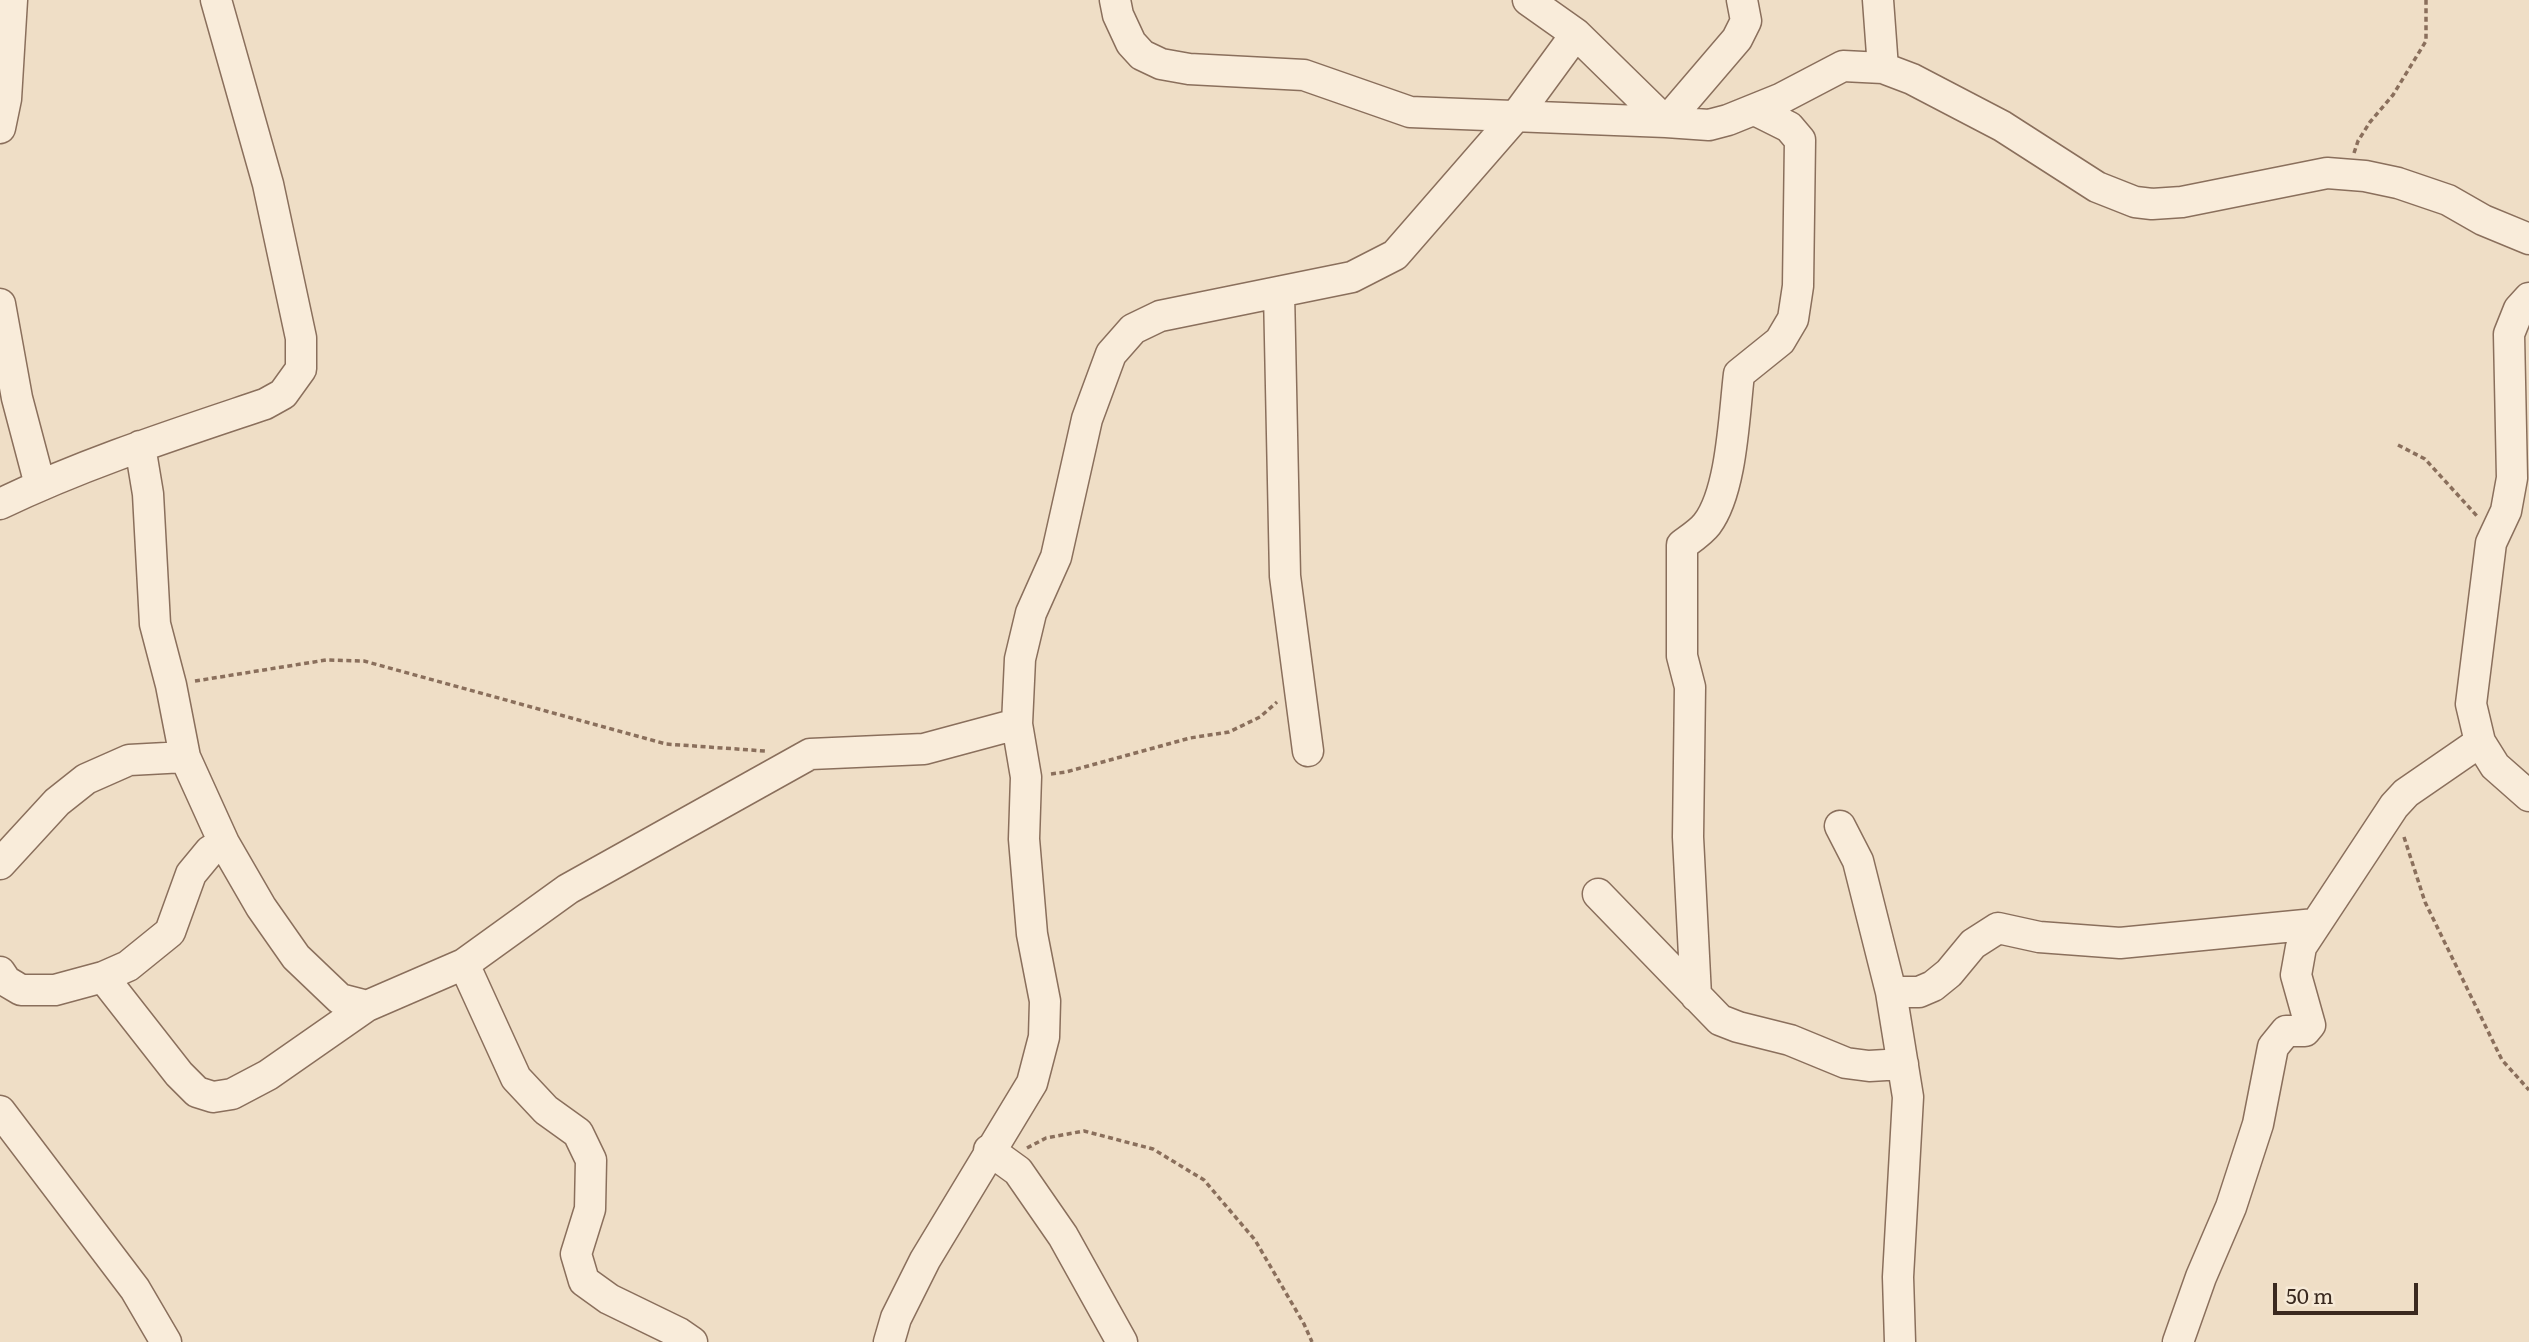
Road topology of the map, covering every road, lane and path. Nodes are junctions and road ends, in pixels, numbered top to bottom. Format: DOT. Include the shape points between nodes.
graph roads {
  1 [pos="12,0"];
  2 [pos="216,0"];
  3 [pos="1115,0"];
  4 [pos="1528,0"];
  5 [pos="1742,0"];
  6 [pos="1878,0"];
  7 [pos="2426,0"];
  8 [pos="1576,34"];
  9 [pos="1883,68"];
  10 [pos="1755,110"];
  11 [pos="1516,116"];
  12 [pos="1666,122"];
  13 [pos="0,128"];
  14 [pos="2347,174"];
  15 [pos="2529,239"];
  16 [pos="1279,292"];
  17 [pos="2529,298"];
  18 [pos="0,304"];
  19 [pos="2398,445"];
  20 [pos="140,446"];
  21 [pos="40,485"];
  22 [pos="0,504"];
  23 [pos="2491,543"];
  24 [pos="1299,677"];
  25 [pos="171,685"];
  26 [pos="1017,724"];
  27 [pos="2480,742"];
  28 [pos="1308,751"];
  29 [pos="810,754"];
  30 [pos="185,757"];
  31 [pos="1026,777"];
  32 [pos="2529,796"];
  33 [pos="2394,806"];
  34 [pos="1840,826"];
  35 [pos="224,844"];
  36 [pos="0,864"];
  37 [pos="1598,894"];
  38 [pos="2315,924"];
  39 [pos="464,964"];
  40 [pos="0,972"];
  41 [pos="103,977"];
  42 [pos="1891,992"];
  43 [pos="1696,996"];
  44 [pos="367,1006"];
  45 [pos="1903,1065"];
  46 [pos="2529,1090"];
  47 [pos="0,1111"];
  48 [pos="996,1155"];
  49 [pos="166,1342"];
  50 [pos="692,1342"];
  51 [pos="889,1342"];
  52 [pos="1122,1342"];
  53 [pos="1312,1342"];
  54 [pos="1900,1342"];
  55 [pos="2178,1342"];
  1 -- 13 [label="street"];
  2 -- 20 [label="street" via="268,184 301,338 302,369 283,394 265,404"];
  3 -- 11 [label="street" via="1131,43 1142,55 1161,64 1304,75 1410,112"];
  4 -- 8 [label="street"];
  5 -- 12 [label="street" via="1746,21 1737,39"];
  6 -- 9 [label="street"];
  7 -- 14 [label="path" via="2426,41 2358,141"];
  8 -- 11 [label="street"];
  8 -- 12 [label="street"];
  9 -- 10 [label="street" via="1843,66"];
  9 -- 14 [label="street" via="2002,126 2097,187 2135,202 2182,202 2294,178"];
  10 -- 12 [label="street" via="1709,125"];
  10 -- 43 [label="street" via="1788,127 1800,141 1798,286 1793,319 1780,341 1739,374 1729,461 1718,500 1707,525 1682,545 1682,656 1690,687 1688,837"];
  11 -- 12 [label="street"];
  11 -- 16 [label="street" via="1395,255 1352,277"];
  14 -- 15 [label="street" via="2398,183 2448,200"];
  16 -- 24 [label="street" via="1285,576"];
  16 -- 26 [label="street" via="1160,316 1133,329 1111,354 1087,419 1056,557 1031,613 1020,659"];
  17 -- 23 [label="street" via="2509,334 2512,478 2506,511"];
  18 -- 21 [label="street" via="17,398"];
  19 -- 23 [label="path" via="2426,459 2475,513"];
  20 -- 21 [label="street"];
  20 -- 25 [label="street" via="148,494 155,624"];
  21 -- 22 [label="street"];
  23 -- 27 [label="street" via="2472,682 2471,704"];
  24 -- 28 [label="street"];
  24 -- 31 [label="path" via="1260,718 1229,732 1066,772"];
  25 -- 29 [label="path" via="326,660 365,661 666,744"];
  25 -- 30 [label="street"];
  26 -- 29 [label="street" via="924,749"];
  26 -- 31 [label="street"];
  27 -- 32 [label="street" via="2494,766"];
  27 -- 33 [label="street"];
  29 -- 39 [label="street" via="568,889"];
  30 -- 35 [label="street"];
  30 -- 36 [label="street" via="129,760 86,779 57,802"];
  31 -- 48 [label="street" via="1024,839 1032,934 1045,1001 1044,1037 1032,1083"];
  33 -- 38 [label="street"];
  33 -- 46 [label="path" via="2425,902 2502,1060"];
  34 -- 42 [label="street" via="1858,861"];
  35 -- 41 [label="street" via="210,851 191,874 170,932 128,966"];
  35 -- 44 [label="street" via="296,957 340,999"];
  37 -- 43 [label="street"];
  38 -- 42 [label="street" via="2120,943 1998,929 1973,944 1933,986 1919,992"];
  38 -- 55 [label="street" via="2301,947 2297,975 2310,1025 2305,1031 2286,1031 2273,1047 2258,1124"];
  39 -- 44 [label="street"];
  39 -- 50 [label="street" via="516,1079 546,1110 578,1133 591,1160 590,1209 576,1254 584,1281"];
  40 -- 41 [label="street" via="21,990 55,990"];
  41 -- 44 [label="street" via="179,1074 197,1092 213,1097 232,1094 268,1075"];
  42 -- 45 [label="street"];
  43 -- 45 [label="street" via="1720,1020 1790,1040 1846,1063"];
  45 -- 54 [label="street" via="1908,1097 1898,1278"];
  47 -- 49 [label="street" via="135,1289"];
  48 -- 51 [label="street" via="925,1260"];
  48 -- 52 [label="street" via="1018,1171 1063,1236"];
  48 -- 53 [label="path" via="1084,1131 1153,1149 1204,1181 1255,1240"];
}
